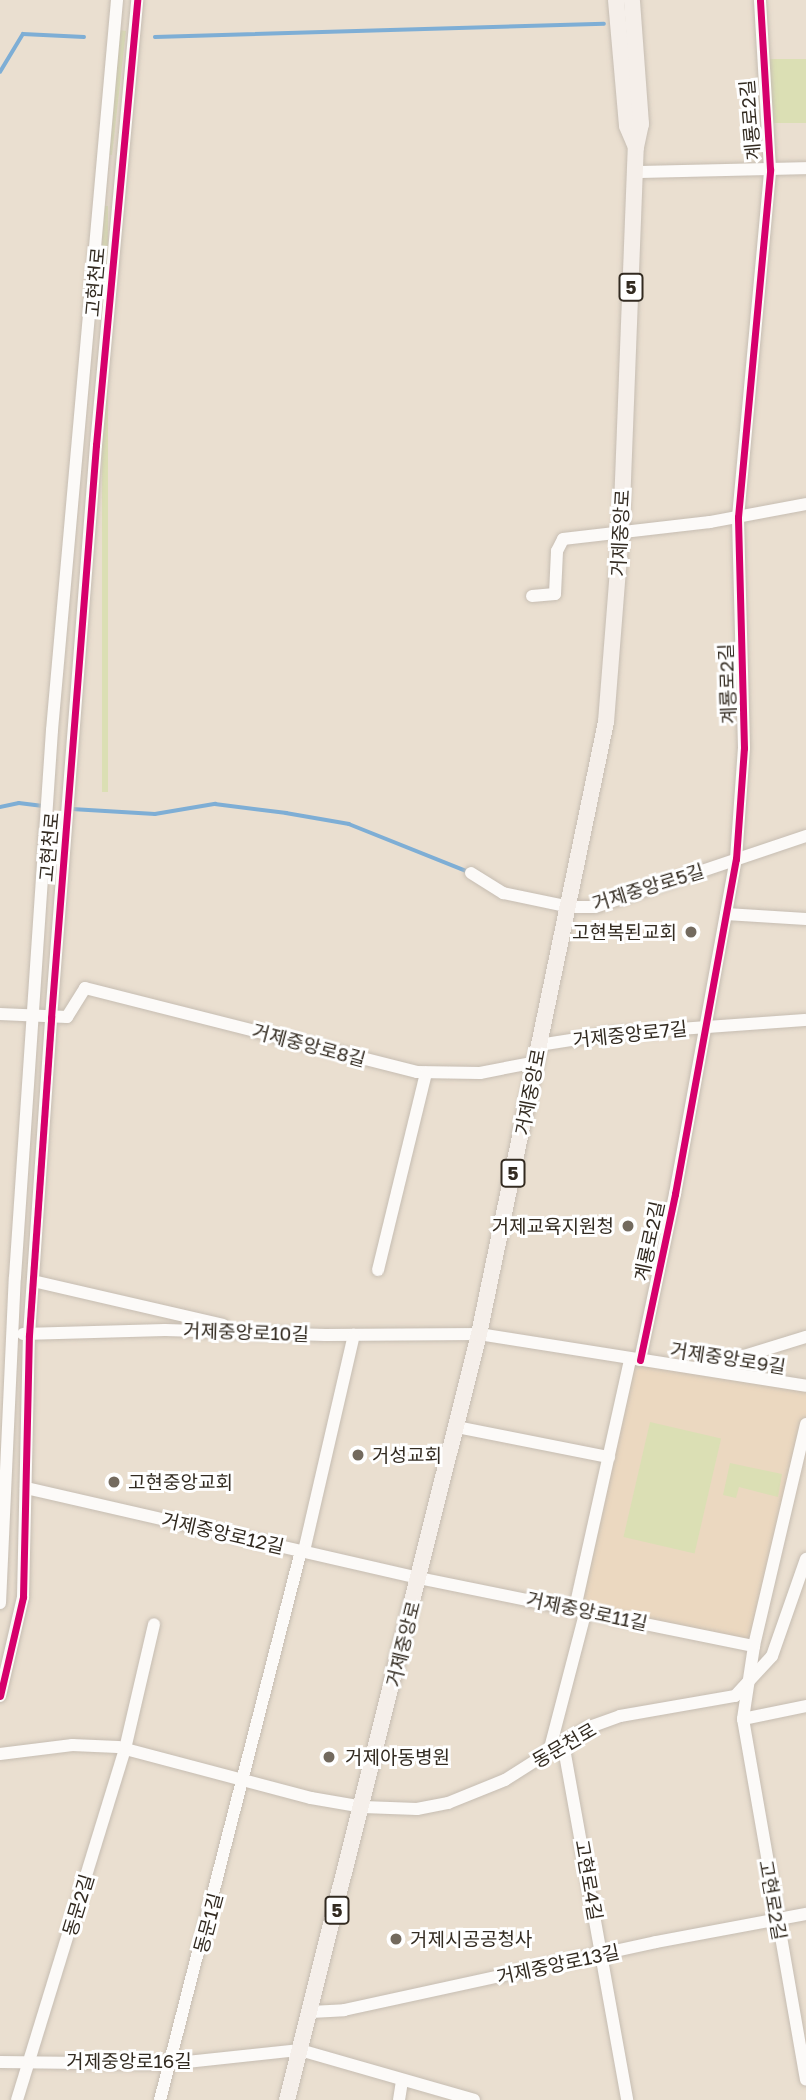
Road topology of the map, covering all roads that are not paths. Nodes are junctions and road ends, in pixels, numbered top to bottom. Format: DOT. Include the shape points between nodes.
graph roads {
  1 [pos="117,0"];
  2 [pos="137,0"];
  3 [pos="616,0"];
  4 [pos="632,0"];
  5 [pos="760,0"];
  6 [pos="636,147"];
  7 [pos="806,168"];
  8 [pos="770,169"];
  9 [pos="635,172"];
  10 [pos="806,503"];
  11 [pos="738,517"];
  12 [pos="621,532"];
  13 [pos="532,596"];
  14 [pos="806,836"];
  15 [pos="736,859"];
  16 [pos="471,873"];
  17 [pos="570,907"];
  18 [pos="726,914"];
  19 [pos="806,919"];
  20 [pos="0,1014"];
  21 [pos="36,1016"];
  22 [pos="51,1018"];
  23 [pos="806,1020"];
  24 [pos="705,1027"];
  25 [pos="539,1045"];
  26 [pos="536,1062"];
  27 [pos="426,1073"];
  28 [pos="378,1270"];
  29 [pos="33,1281"];
  30 [pos="244,1330"];
  31 [pos="12,1332"];
  32 [pos="479,1334"];
  33 [pos="29,1335"];
  34 [pos="354,1335"];
  35 [pos="806,1337"];
  36 [pos="635,1359"];
  37 [pos="701,1370"];
  38 [pos="806,1386"];
  39 [pos="806,1424"];
  40 [pos="457,1427"];
  41 [pos="608,1457"];
  42 [pos="26,1488"];
  43 [pos="302,1551"];
  44 [pos="806,1559"];
  45 [pos="419,1578"];
  46 [pos="0,1603"];
  47 [pos="581,1609"];
  48 [pos="154,1624"];
  49 [pos="754,1646"];
  50 [pos="747,1687"];
  51 [pos="0,1696"];
  52 [pos="806,1706"];
  53 [pos="743,1719"];
  54 [pos="562,1743"];
  55 [pos="125,1749"];
  56 [pos="549,1752"];
  57 [pos="0,1754"];
  58 [pos="244,1781"];
  59 [pos="363,1807"];
  60 [pos="806,1914"];
  61 [pos="776,1920"];
  62 [pos="603,1954"];
  63 [pos="311,2012"];
  64 [pos="300,2050"];
  65 [pos="30,2061"];
  66 [pos="0,2062"];
  67 [pos="168,2064"];
  68 [pos="806,2080"];
  69 [pos="402,2081"];
  70 [pos="17,2100"];
  71 [pos="160,2100"];
  72 [pos="287,2100"];
  73 [pos="399,2100"];
  74 [pos="474,2100"];
  75 [pos="627,2100"];
  1 -- 21 [label="street, 고현천로" via="48,799"];
  2 -- 22 [label="street, 고현천로"];
  3 -- 6 [label="main road, 거제중앙로 / 5" via="627,126"];
  4 -- 6 [label="main road, 거제중앙로 / 5" via="641,124"];
  5 -- 8 [label="street, 계룡로2길"];
  6 -- 9 [label="main road, 거제중앙로 / 5"];
  7 -- 8 [label="street"];
  8 -- 9 [label="street"];
  8 -- 11 [label="street, 계룡로2길"];
  9 -- 12 [label="main road, 거제중앙로 / 5"];
  10 -- 11 [label="street"];
  11 -- 12 [label="street"];
  11 -- 15 [label="street, 계룡로2길" via="744,748"];
  12 -- 13 [label="street" via="563,539 557,551 555,594"];
  12 -- 17 [label="main road, 거제중앙로 / 5" via="606,722"];
  14 -- 15 [label="street, 거제중앙로5길"];
  15 -- 17 [label="street, 거제중앙로5길" via="595,907"];
  15 -- 18 [label="street, 계룡로2길"];
  16 -- 17 [label="street, 거제중앙로5길" via="503,893"];
  17 -- 25 [label="main road, 거제중앙로 / 5"];
  18 -- 19 [label="street"];
  18 -- 24 [label="street, 계룡로2길"];
  20 -- 21 [label="street"];
  21 -- 22 [label="street"];
  21 -- 31 [label="street, 고현천로"];
  22 -- 27 [label="street, 거제중앙로8길" via="70,1016 85,988"];
  22 -- 29 [label="street, 고현천로"];
  23 -- 24 [label="street, 거제중앙로7길"];
  24 -- 25 [label="street, 거제중앙로7길"];
  24 -- 36 [label="street, 계룡로2길"];
  25 -- 26 [label="main road, 거제중앙로 / 5"];
  26 -- 27 [label="street, 거제중앙로8길" via="480,1073"];
  26 -- 32 [label="main road, 거제중앙로 / 5"];
  27 -- 28 [label="street"];
  29 -- 30 [label="street"];
  29 -- 33 [label="street, 고현천로"];
  30 -- 33 [label="street, 거제중앙로10길"];
  30 -- 34 [label="street, 거제중앙로10길"];
  31 -- 33 [label="street, 거제중앙로10길"];
  31 -- 46 [label="street, 고현천로"];
  32 -- 34 [label="street, 거제중앙로10길"];
  32 -- 36 [label="street, 거제중앙로9길"];
  32 -- 40 [label="main road, 거제중앙로 / 5"];
  33 -- 42 [label="street, 고현천로"];
  34 -- 43 [label="street"];
  35 -- 37 [label="street"];
  36 -- 37 [label="street, 거제중앙로9길"];
  36 -- 41 [label="street, 계룡로2길"];
  37 -- 38 [label="street, 거제중앙로9길"];
  39 -- 49 [label="street, 고현로2길"];
  40 -- 41 [label="street"];
  40 -- 45 [label="main road, 거제중앙로 / 5"];
  41 -- 47 [label="street, 계룡로2길"];
  42 -- 43 [label="street, 거제중앙로12길"];
  42 -- 51 [label="street, 고현천로" via="23,1597"];
  43 -- 45 [label="street, 거제중앙로12길"];
  43 -- 58 [label="street"];
  44 -- 50 [label="street, 동문천로" via="785,1629 772,1656"];
  45 -- 47 [label="street, 거제중앙로11길"];
  45 -- 59 [label="main road, 거제중앙로 / 5"];
  47 -- 49 [label="street, 거제중앙로11길"];
  47 -- 56 [label="street, 계룡로2길"];
  48 -- 55 [label="street"];
  49 -- 50 [label="street, 고현로2길"];
  50 -- 53 [label="street, 고현로2길"];
  50 -- 54 [label="street, 동문천로" via="736,1696 620,1716"];
  52 -- 53 [label="street"];
  53 -- 61 [label="street, 고현로2길"];
  54 -- 56 [label="street, 동문천로"];
  54 -- 62 [label="street, 고현로4길"];
  55 -- 57 [label="street, 동문천로" via="72,1745"];
  55 -- 58 [label="street, 동문천로"];
  55 -- 65 [label="street, 동문2길"];
  56 -- 59 [label="street, 동문천로" via="505,1780 448,1803 417,1809"];
  58 -- 59 [label="street, 동문천로"];
  58 -- 67 [label="street, 동문1길"];
  59 -- 63 [label="main road, 거제중앙로 / 5"];
  60 -- 61 [label="street, 거제중앙로13길"];
  61 -- 62 [label="street, 거제중앙로13길"];
  61 -- 68 [label="street, 고현로2길"];
  62 -- 63 [label="street, 거제중앙로13길" via="344,2010"];
  62 -- 75 [label="street, 고현로4길"];
  63 -- 64 [label="main road, 거제중앙로 / 5"];
  64 -- 67 [label="street, 거제중앙로16길"];
  64 -- 69 [label="street"];
  64 -- 72 [label="main road, 거제중앙로 / 5"];
  65 -- 66 [label="street, 거제중앙로16길"];
  65 -- 67 [label="street, 거제중앙로16길"];
  65 -- 70 [label="street, 동문2길"];
  67 -- 71 [label="street, 동문1길"];
  69 -- 73 [label="street"];
  69 -- 74 [label="street"];
}
